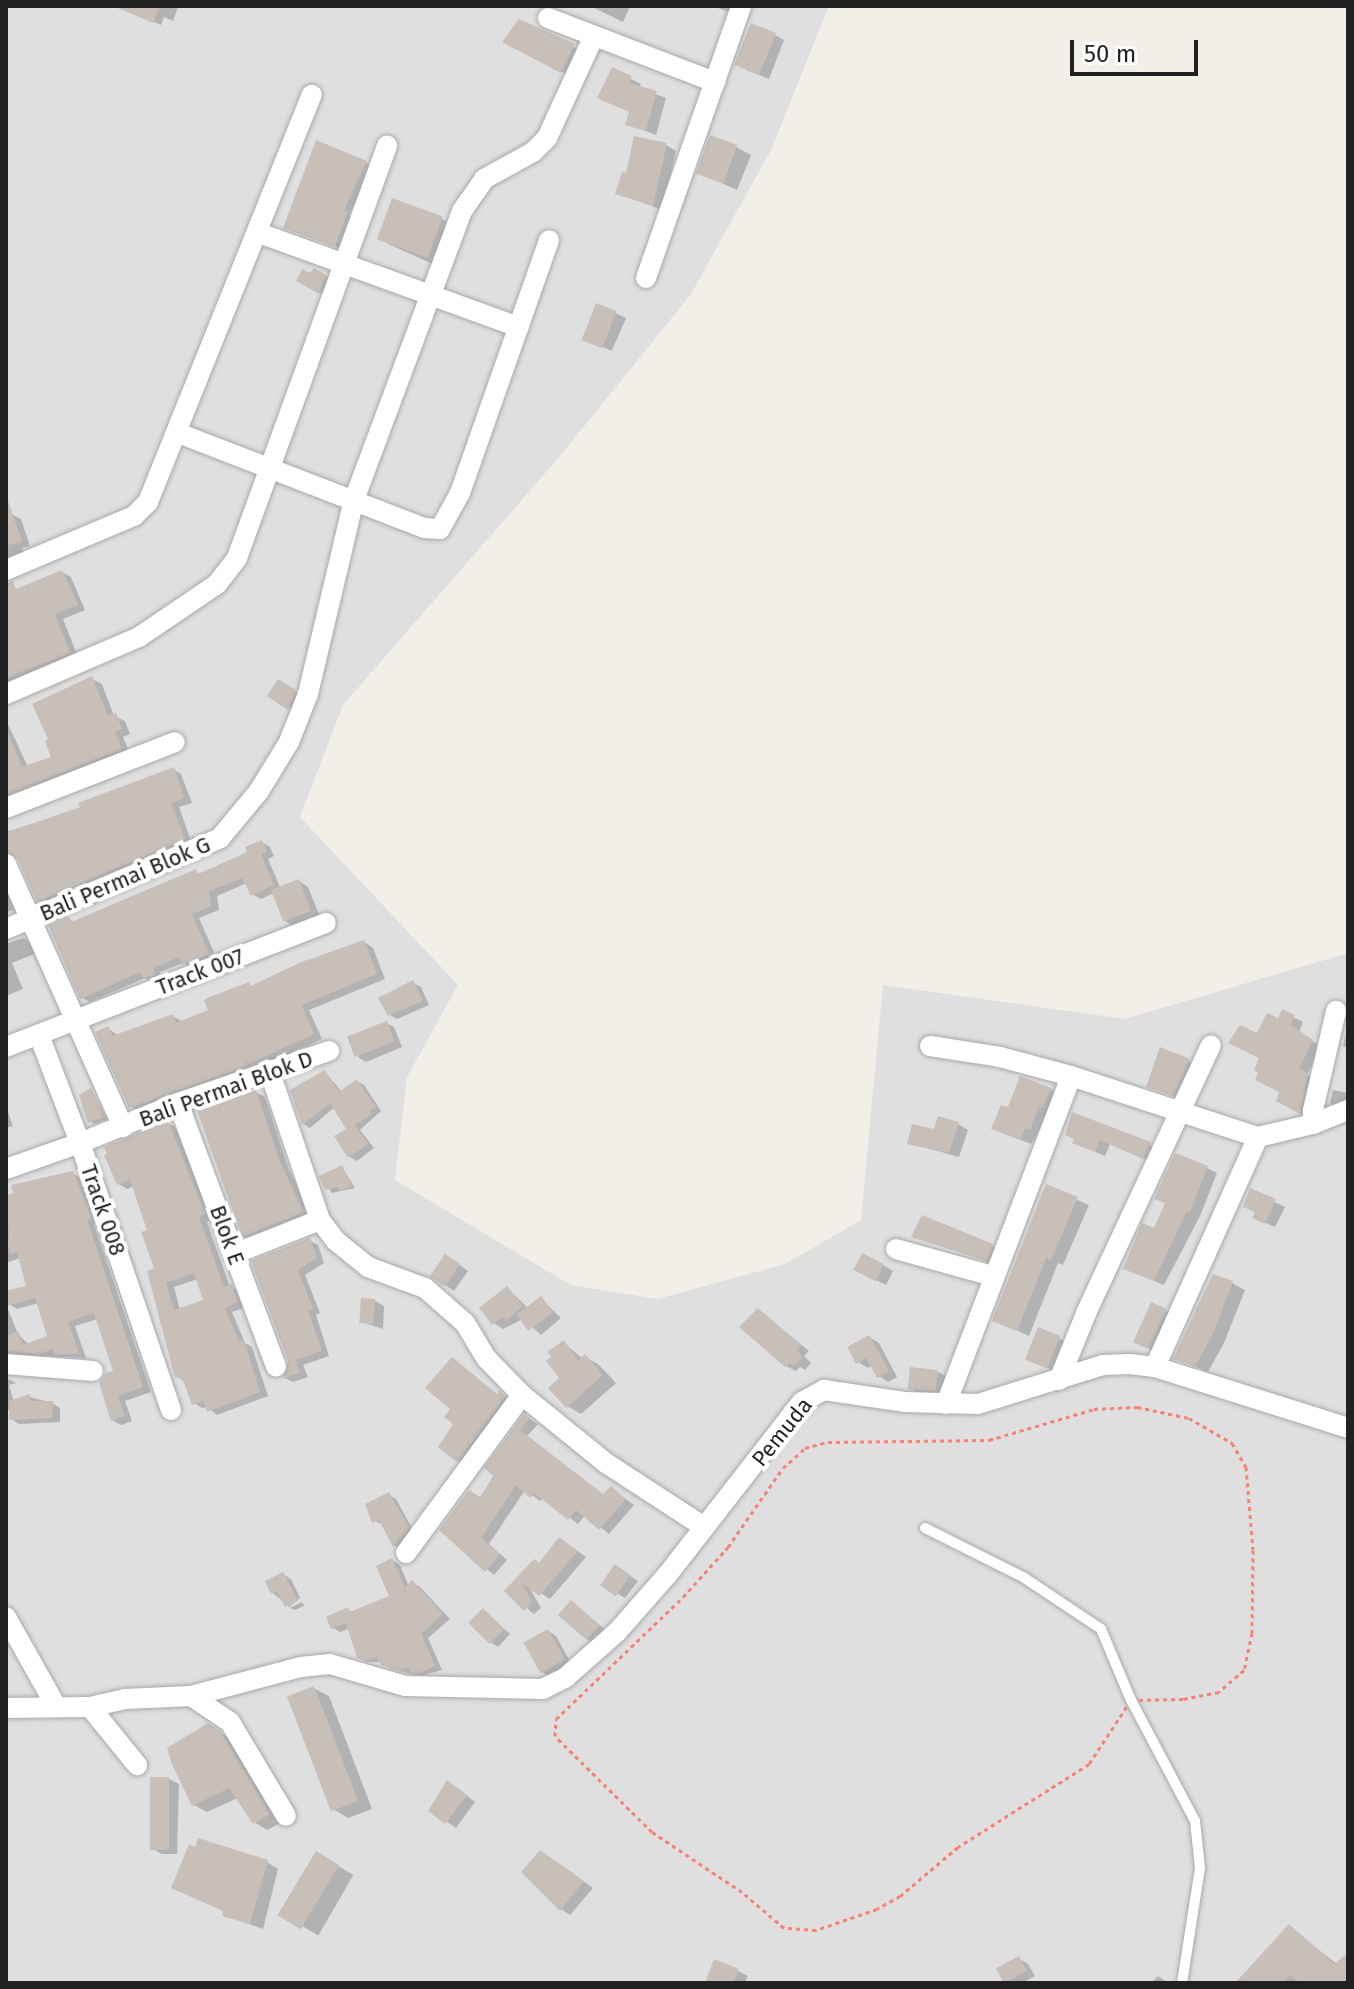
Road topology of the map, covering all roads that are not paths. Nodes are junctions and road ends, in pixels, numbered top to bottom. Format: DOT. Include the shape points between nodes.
graph roads {
  1 [pos="741,6"];
  2 [pos="548,18"];
  3 [pos="594,36"];
  4 [pos="715,82"];
  5 [pos="312,95"];
  6 [pos="387,145"];
  7 [pos="259,233"];
  8 [pos="549,240"];
  9 [pos="344,265"];
  10 [pos="646,278"];
  11 [pos="430,294"];
  12 [pos="518,327"];
  13 [pos="178,433"];
  14 [pos="272,469"];
  15 [pos="354,500"];
  16 [pos="6,570"];
  17 [pos="6,694"];
  18 [pos="175,742"];
  19 [pos="6,808"];
  20 [pos="6,864"];
  21 [pos="30,920"];
  22 [pos="326,923"];
  23 [pos="6,929"];
  24 [pos="1336,1011"];
  25 [pos="74,1022"];
  26 [pos="39,1035"];
  27 [pos="1211,1045"];
  28 [pos="930,1046"];
  29 [pos="6,1047"];
  30 [pos="329,1051"];
  31 [pos="269,1070"];
  32 [pos="1071,1076"];
  33 [pos="178,1103"];
  34 [pos="1348,1110"];
  35 [pos="1179,1112"];
  36 [pos="1313,1124"];
  37 [pos="123,1127"];
  38 [pos="1258,1137"];
  39 [pos="80,1143"];
  40 [pos="6,1169"];
  41 [pos="320,1220"];
  42 [pos="896,1249"];
  43 [pos="234,1254"];
  44 [pos="993,1276"];
  45 [pos="961,1363"];
  46 [pos="6,1364"];
  47 [pos="276,1366"];
  48 [pos="1155,1367"];
  49 [pos="93,1371"];
  50 [pos="1059,1380"];
  51 [pos="522,1395"];
  52 [pos="993,1402"];
  53 [pos="946,1404"];
  54 [pos="171,1410"];
  55 [pos="1348,1428"];
  56 [pos="704,1527"];
  57 [pos="925,1528"];
  58 [pos="406,1553"];
  59 [pos="6,1617"];
  60 [pos="191,1696"];
  61 [pos="56,1706"];
  62 [pos="90,1707"];
  63 [pos="6,1708"];
  64 [pos="137,1765"];
  65 [pos="286,1816"];
  66 [pos="1182,1983"];
  1 -- 4 [label="street"];
  2 -- 3 [label="street"];
  3 -- 4 [label="street"];
  3 -- 11 [label="street" via="547,138 533,152 484,179 471,195"];
  4 -- 10 [label="street"];
  5 -- 7 [label="street"];
  6 -- 9 [label="street"];
  7 -- 9 [label="street"];
  7 -- 13 [label="street"];
  8 -- 12 [label="street"];
  9 -- 11 [label="street"];
  9 -- 14 [label="street"];
  11 -- 12 [label="street"];
  11 -- 15 [label="street"];
  12 -- 15 [label="street" via="446,523 432,530"];
  13 -- 14 [label="street"];
  13 -- 16 [label="street" via="148,502 134,516"];
  14 -- 15 [label="street"];
  14 -- 17 [label="street" via="237,558 217,584 139,637"];
  15 -- 21 [label="street, Bali Permai Blok G" via="308,694 289,742 259,791 220,838"];
  18 -- 19 [label="street"];
  20 -- 21 [label="street"];
  21 -- 23 [label="street, Bali Permai Blok G"];
  21 -- 25 [label="street"];
  22 -- 25 [label="street, Track 007"];
  24 -- 36 [label="street"];
  25 -- 26 [label="street, Track 007"];
  25 -- 37 [label="street"];
  26 -- 29 [label="street, Track 007"];
  26 -- 39 [label="street"];
  27 -- 35 [label="street"];
  28 -- 32 [label="street"];
  30 -- 31 [label="street, Bali Permai Blok D"];
  31 -- 33 [label="street, Bali Permai Blok D"];
  31 -- 41 [label="street"];
  32 -- 35 [label="street"];
  32 -- 44 [label="street"];
  33 -- 37 [label="street, Bali Permai Blok D"];
  33 -- 43 [label="street, Blok E"];
  34 -- 36 [label="street"];
  35 -- 38 [label="street"];
  35 -- 50 [label="street"];
  36 -- 38 [label="street"];
  37 -- 39 [label="street, Track 008"];
  38 -- 48 [label="street"];
  39 -- 40 [label="street"];
  39 -- 54 [label="street, Track 008"];
  41 -- 43 [label="street"];
  41 -- 51 [label="street" via="361,1263 417,1283 439,1299"];
  42 -- 44 [label="street"];
  43 -- 47 [label="street, Blok E"];
  44 -- 45 [label="street"];
  45 -- 52 [label="street" via="966,1385"];
  45 -- 53 [label="street"];
  46 -- 49 [label="street"];
  48 -- 50 [label="street, Pemuda" via="1114,1363"];
  48 -- 55 [label="street, Pemuda"];
  50 -- 52 [label="street, Pemuda"];
  51 -- 56 [label="street" via="606,1463"];
  51 -- 58 [label="street"];
  52 -- 53 [label="street, Pemuda"];
  53 -- 56 [label="street, Pemuda" via="814,1392"];
  56 -- 60 [label="street, Pemuda" via="596,1653 543,1689 405,1686 330,1664"];
  57 -- 66 [label="lane" via="1023,1577 1101,1629 1131,1700 1195,1821 1200,1868"];
  59 -- 61 [label="street"];
  60 -- 62 [label="street" via="125,1699"];
  60 -- 65 [label="street" via="230,1722"];
  61 -- 62 [label="street"];
  61 -- 63 [label="street"];
  62 -- 64 [label="street"];
}
